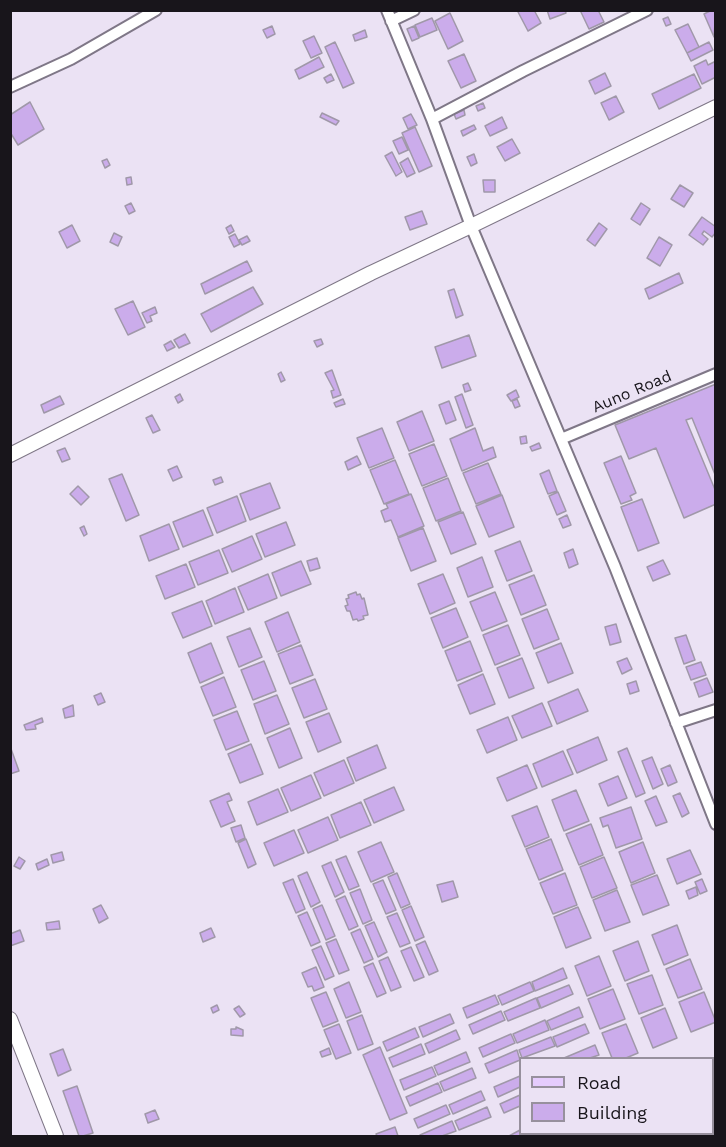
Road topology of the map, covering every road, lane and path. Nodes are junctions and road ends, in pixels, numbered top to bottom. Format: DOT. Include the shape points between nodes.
graph roads {
  1 [pos="156,10"];
  2 [pos="387,10"];
  3 [pos="414,10"];
  4 [pos="647,10"];
  5 [pos="391,21"];
  6 [pos="10,87"];
  7 [pos="716,106"];
  8 [pos="432,119"];
  9 [pos="471,226"];
  10 [pos="716,374"];
  11 [pos="561,439"];
  12 [pos="10,455"];
  13 [pos="716,710"];
  14 [pos="676,723"];
  15 [pos="716,824"];
  16 [pos="10,1019"];
  17 [pos="56,1137"];
  1 -- 6 [label="street" via="71,59"];
  2 -- 5 [label="street"];
  3 -- 5 [label="street"];
  4 -- 8 [label="street"];
  5 -- 8 [label="street"];
  7 -- 9 [label="street"];
  8 -- 9 [label="street"];
  9 -- 11 [label="street"];
  9 -- 12 [label="street"];
  10 -- 11 [label="street, Auno Road"];
  11 -- 14 [label="street"];
  13 -- 14 [label="street"];
  14 -- 15 [label="street"];
  16 -- 17 [label="street"];
}
